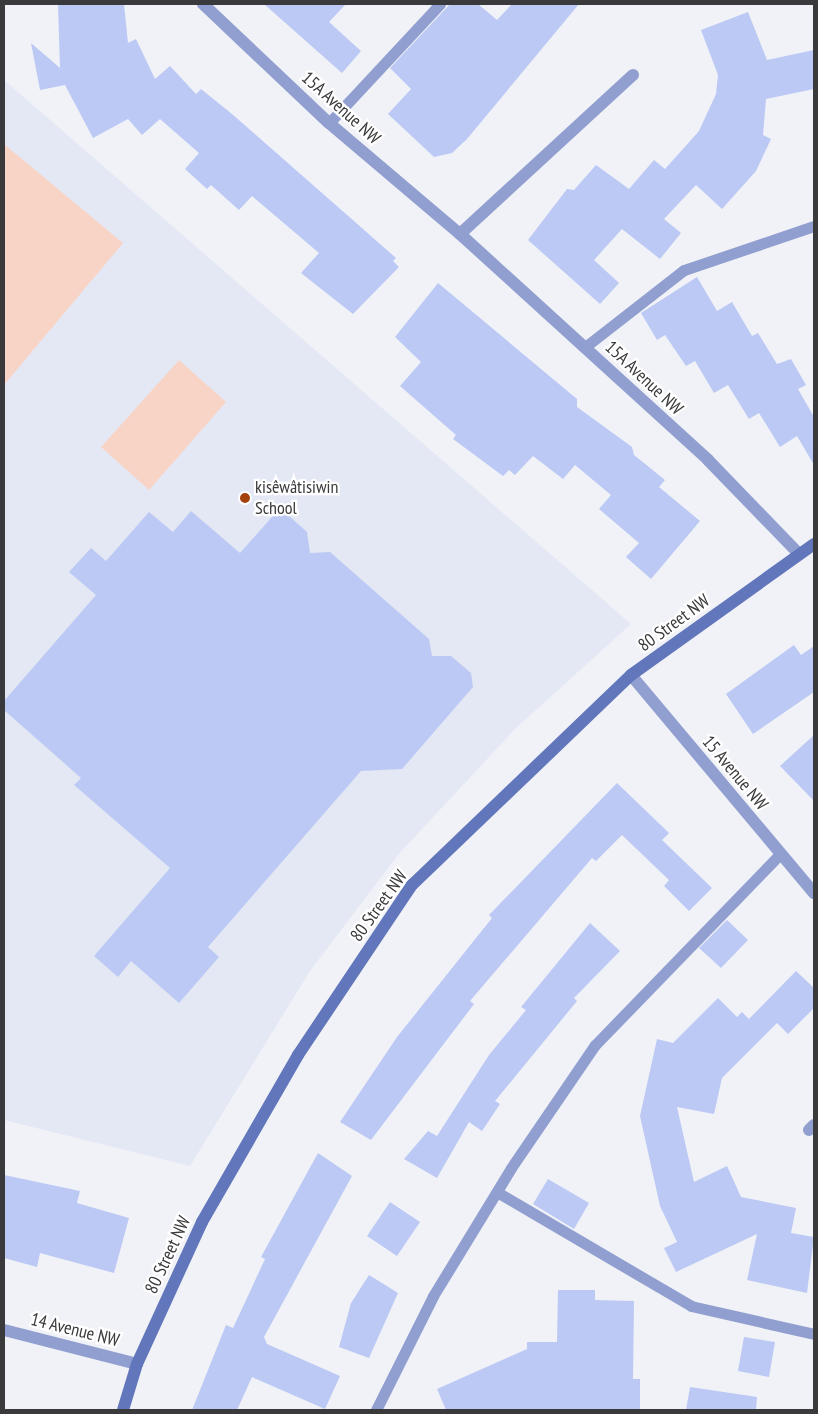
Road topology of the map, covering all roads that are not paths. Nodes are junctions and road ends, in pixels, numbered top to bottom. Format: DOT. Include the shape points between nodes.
graph roads {
  1 [pos="203,4"];
  2 [pos="440,4"];
  3 [pos="633,76"];
  4 [pos="329,122"];
  5 [pos="814,226"];
  6 [pos="460,234"];
  7 [pos="585,347"];
  8 [pos="814,544"];
  9 [pos="799,554"];
  10 [pos="631,675"];
  11 [pos="779,854"];
  12 [pos="814,893"];
  13 [pos="497,1192"];
  14 [pos="4,1330"];
  15 [pos="814,1334"];
  16 [pos="137,1364"];
  17 [pos="123,1410"];
  18 [pos="376,1410"];
  1 -- 4 [label="street, 15A Avenue NW"];
  2 -- 4 [label="lane"];
  3 -- 6 [label="street"];
  4 -- 6 [label="street, 15A Avenue NW"];
  5 -- 7 [label="lane" via="684,270"];
  6 -- 7 [label="street, 15A Avenue NW"];
  7 -- 9 [label="street, 15A Avenue NW" via="708,460"];
  8 -- 9 [label="street, 80 Street NW"];
  9 -- 10 [label="street, 80 Street NW"];
  10 -- 11 [label="street, 15 Avenue NW"];
  10 -- 16 [label="street, 80 Street NW" via="412,885 293,1064 202,1222"];
  11 -- 12 [label="street, 15 Avenue NW"];
  11 -- 13 [label="lane" via="595,1045"];
  13 -- 15 [label="lane" via="691,1306"];
  13 -- 18 [label="lane" via="433,1296"];
  14 -- 16 [label="street, 14 Avenue NW"];
  16 -- 17 [label="street, 80 Street NW"];
}
